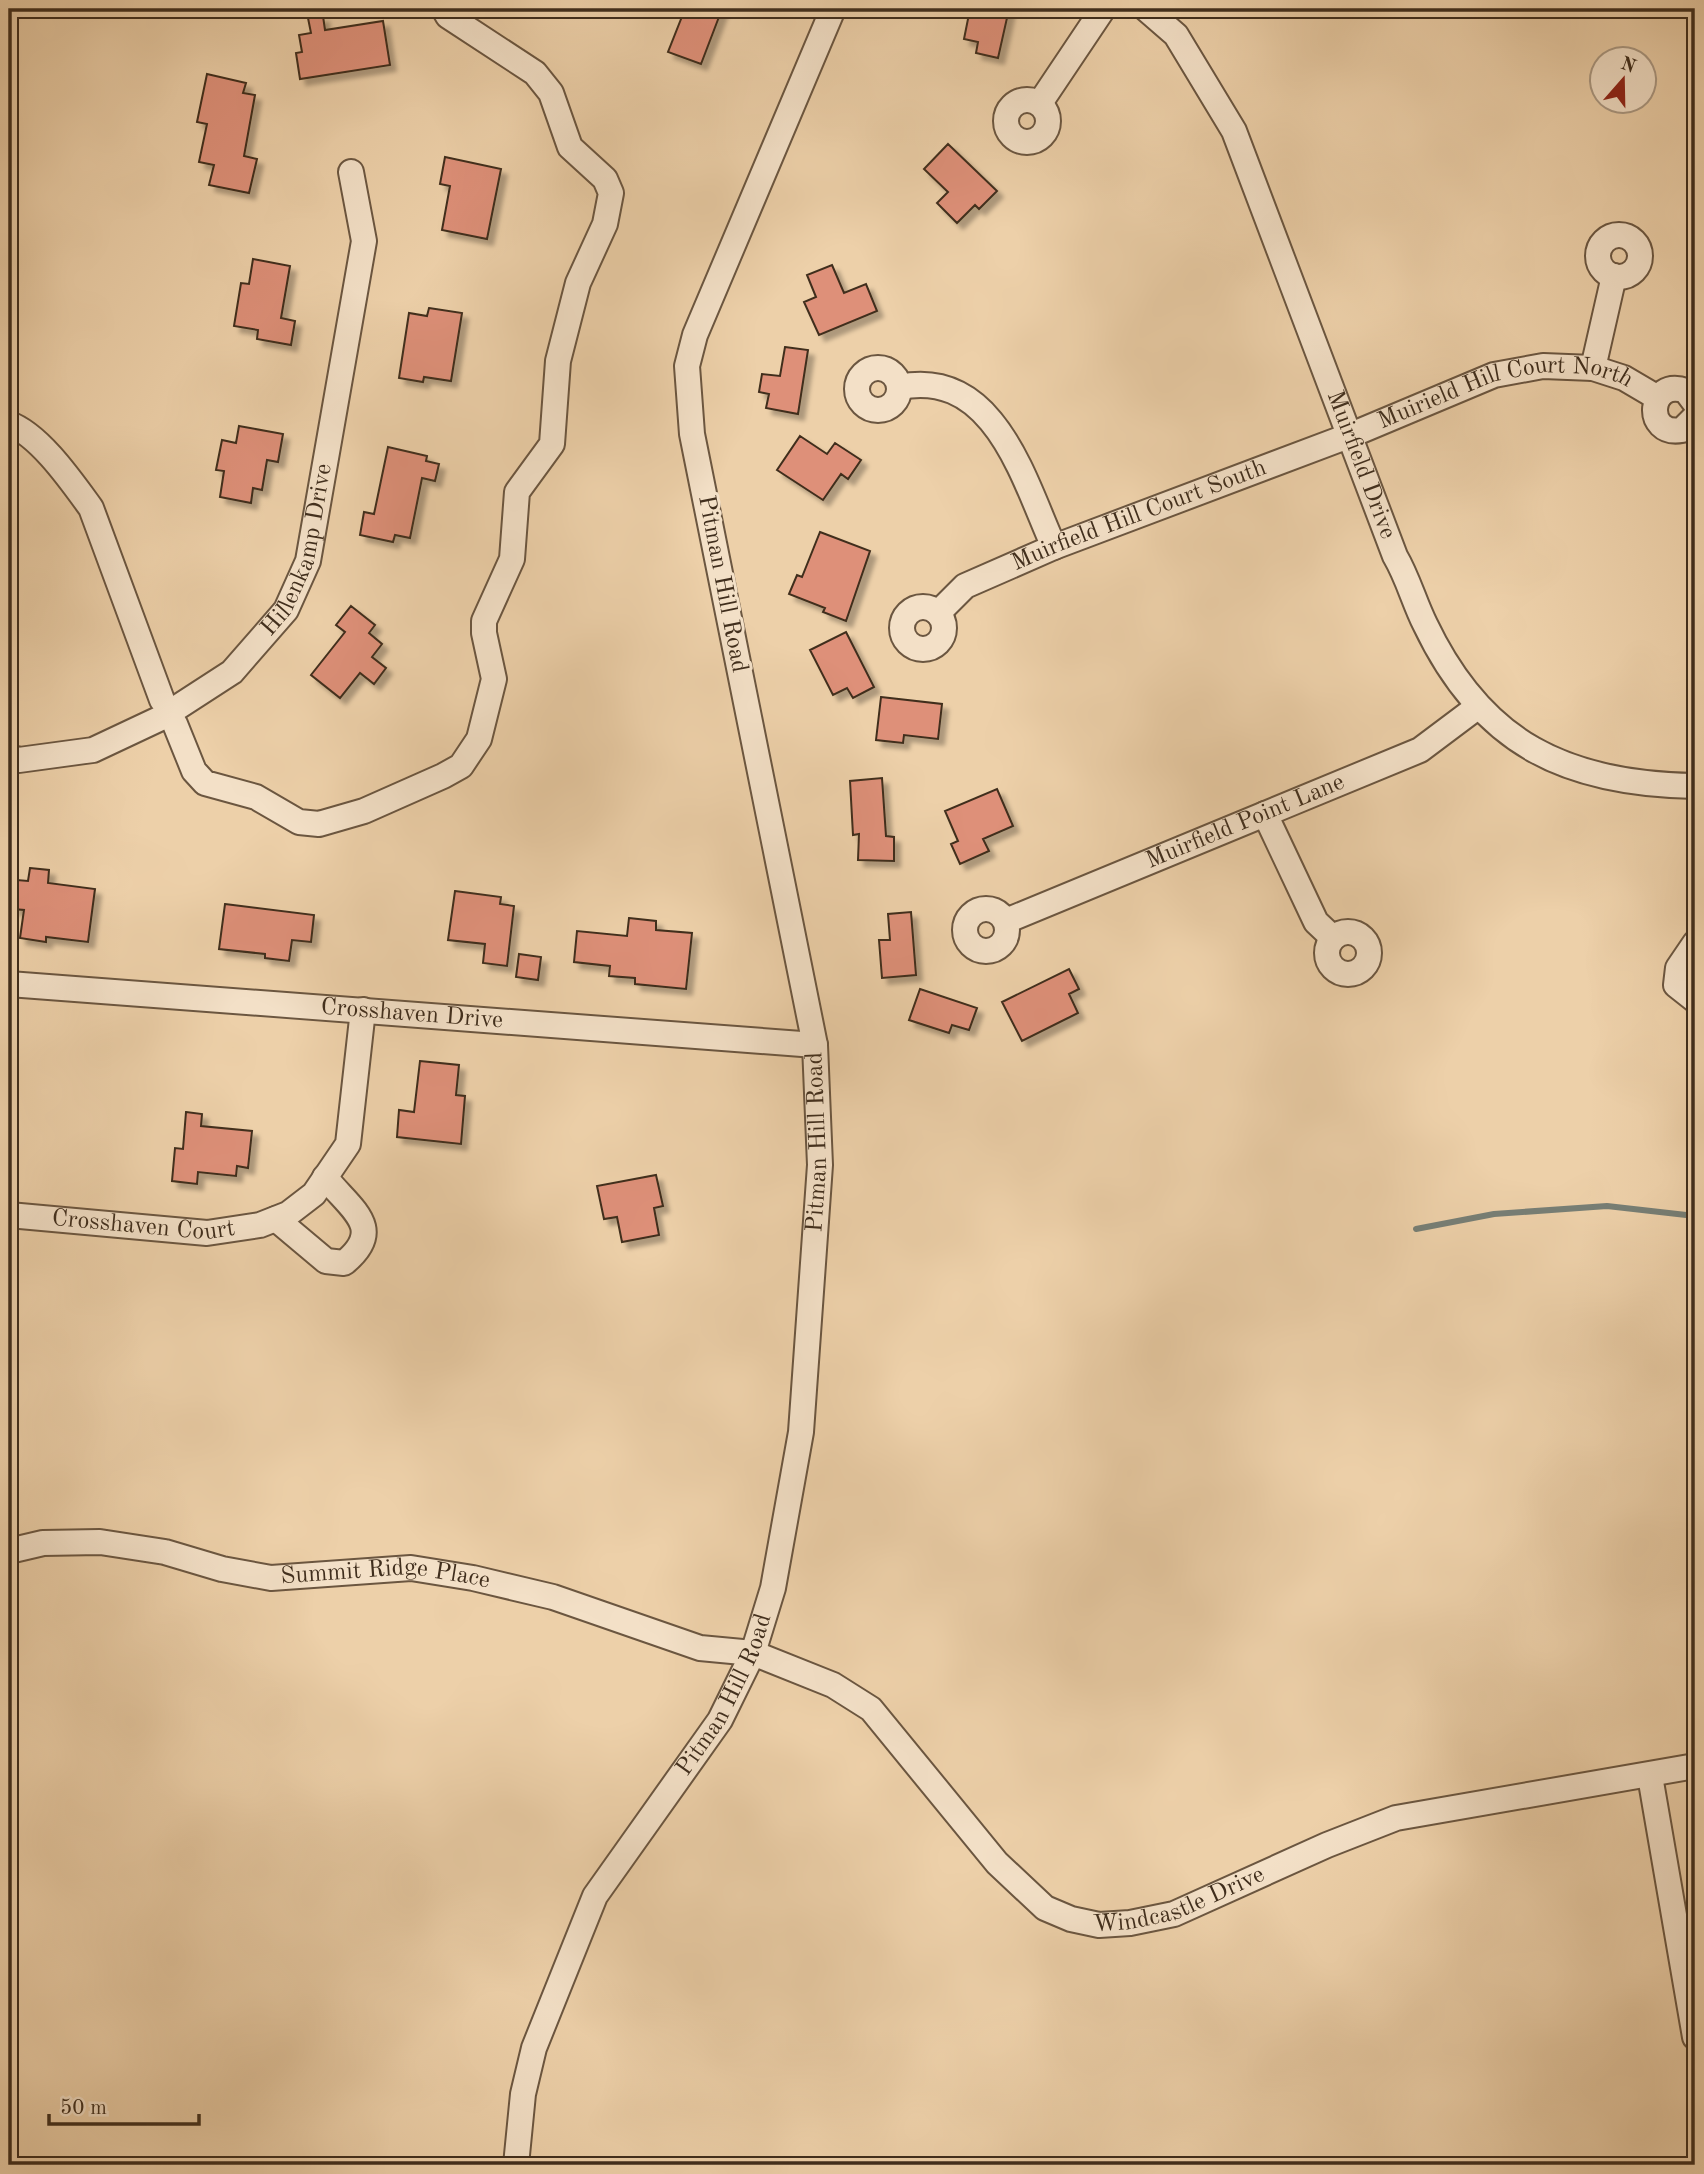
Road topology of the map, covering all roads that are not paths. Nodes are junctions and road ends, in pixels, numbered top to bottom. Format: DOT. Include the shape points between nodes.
graph roads {
  1 [pos="444,9"];
  2 [pos="834,9"];
  3 [pos="1103,9"];
  4 [pos="1146,9"];
  5 [pos="1040,103"];
  6 [pos="351,172"];
  7 [pos="1614,276"];
  8 [pos="1593,368"];
  9 [pos="900,387"];
  10 [pos="1658,398"];
  11 [pos="1695,403"];
  12 [pos="1695,417"];
  13 [pos="9,424"];
  14 [pos="1350,435"];
  15 [pos="1054,547"];
  16 [pos="938,613"];
  17 [pos="162,700"];
  18 [pos="1476,708"];
  19 [pos="175,724"];
  20 [pos="9,757"];
  21 [pos="1695,786"];
  22 [pos="1695,792"];
  23 [pos="1265,814"];
  24 [pos="1006,922"];
  25 [pos="1333,938"];
  26 [pos="1695,943"];
  27 [pos="9,984"];
  28 [pos="1695,1000"];
  29 [pos="363,1010"];
  30 [pos="815,1045"];
  31 [pos="325,1177"];
  32 [pos="9,1215"];
  33 [pos="276,1219"];
  34 [pos="9,1551"];
  35 [pos="753,1653"];
  36 [pos="1695,1766"];
  37 [pos="1650,1776"];
  38 [pos="1695,2036"];
  39 [pos="516,2165"];
  1 -- 19 [label="street" via="535,73 551,93 570,147 605,179 611,193 605,224 578,283 558,361 552,444 517,492 512,559 484,621 494,678 479,739 461,766 443,776 364,811 319,824 299,822 256,797 205,783 194,771"];
  2 -- 30 [label="street, Pitman Hill Road" via="695,335 687,366 692,434"];
  3 -- 5 [label="street"];
  4 -- 14 [label="street, Muirfield Drive" via="1176,35 1234,131"];
  6 -- 20 [label="street, Hillenkamp Drive" via="364,241 311,548 286,610 232,672 161,718 93,750 19,760"];
  7 -- 8 [label="street"];
  8 -- 10 [label="street, Muirield Hill Court North" via="1623,377"];
  8 -- 14 [label="street, Muirield Hill Court North" via="1542,366 1494,375"];
  9 -- 15 [label="street" via="922,383 956,393 993,421 1014,453"];
  10 -- 11 [label="street, Muirield Hill Court North" via="1665,391 1679,389"];
  10 -- 12 [label="street, Muirield Hill Court North" via="1654,415 1667,430 1682,430"];
  13 -- 17 [label="street" via="30,436 91,508"];
  14 -- 15 [label="street, Muirfield Hill Court South"];
  14 -- 18 [label="street, Muirfield Drive" via="1424,624"];
  15 -- 16 [label="street, Muirfield Hill Court South" via="965,586"];
  18 -- 21 [label="street, Muirfield Drive" via="1532,751 1578,771 1637,783"];
  18 -- 23 [label="street, Muirfield Point Lane" via="1420,750"];
  21 -- 22 [label="street"];
  23 -- 24 [label="street, Muirfield Point Lane"];
  23 -- 25 [label="street" via="1316,922"];
  26 -- 28 [label="street" via="1676,975 1676,985"];
  27 -- 29 [label="street, Crosshaven Drive"];
  29 -- 30 [label="street, Crosshaven Drive"];
  29 -- 31 [label="street, Crosshaven Court" via="348,1144"];
  30 -- 35 [label="street, Pitman Hill Road" via="820,1165 801,1432 773,1588"];
  31 -- 33 [label="street, Crosshaven Court" via="314,1194"];
  31 -- 33 [label="street" via="358,1214 366,1231 361,1249 344,1263 326,1261"];
  32 -- 33 [label="street, Crosshaven Court" via="206,1233 260,1226"];
  34 -- 35 [label="street, Summit Ridge Place" via="43,1543 100,1542 165,1552 271,1578 411,1568 553,1597 700,1648"];
  35 -- 37 [label="street, Windcastle Drive" via="833,1685 871,1709 997,1863 1045,1908 1099,1925 1174,1914 1395,1818"];
  35 -- 39 [label="street, Pitman Hill Road" via="720,1720 595,1896 534,2048 523,2094"];
  36 -- 37 [label="street, Windcastle Drive"];
  37 -- 38 [label="street"];
}
